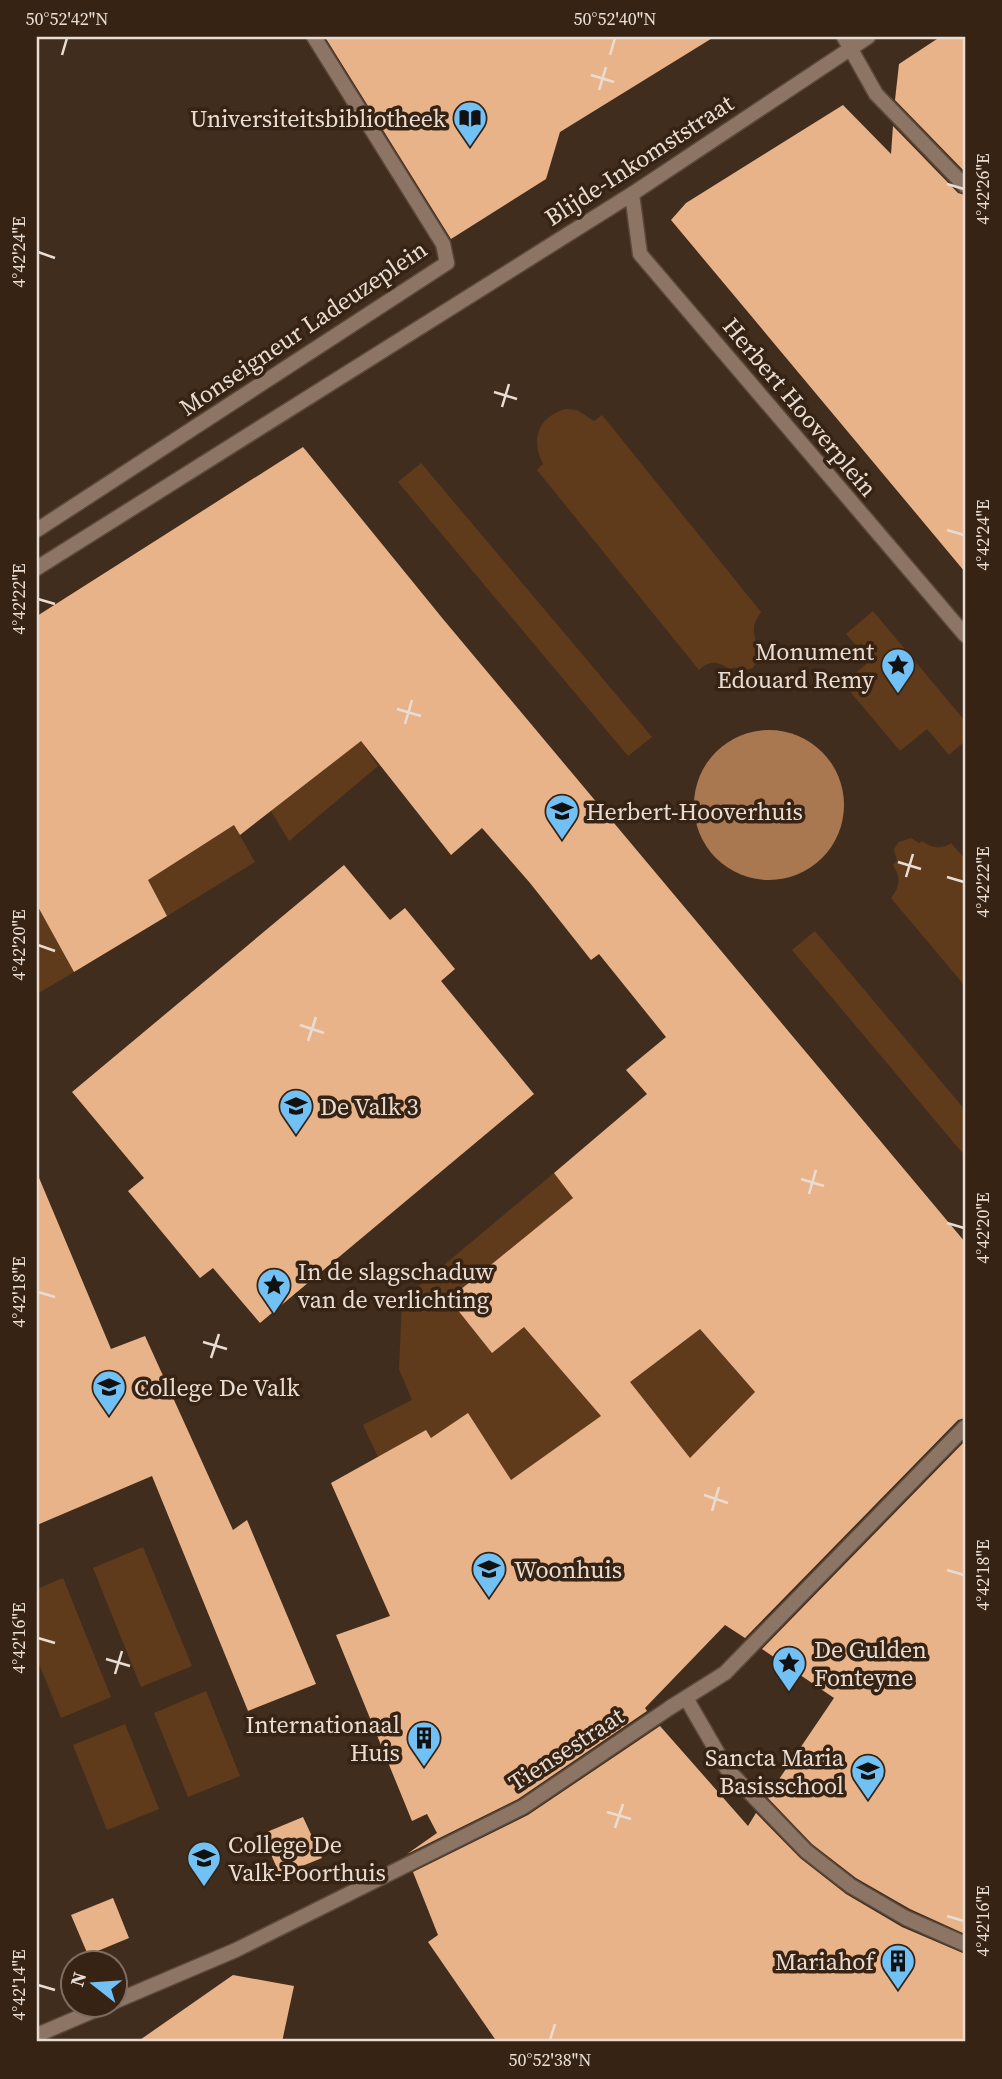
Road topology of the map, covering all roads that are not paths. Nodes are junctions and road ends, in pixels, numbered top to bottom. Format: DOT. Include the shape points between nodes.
graph roads {
  1 [pos="314,37"];
  2 [pos="867,37"];
  3 [pos="847,43"];
  4 [pos="965,186"];
  5 [pos="632,194"];
  6 [pos="37,530"];
  7 [pos="37,568"];
  8 [pos="965,635"];
  9 [pos="965,1427"];
  10 [pos="686,1698"];
  11 [pos="965,1944"];
  12 [pos="130,1995"];
  13 [pos="73,2020"];
  14 [pos="37,2035"];
  1 -- 6 [label="street, Monseigneur Ladeuzeplein" via="443,244 447,263"];
  2 -- 3 [label="street, Blijde-Inkomststraat"];
  3 -- 4 [label="street" via="876,93"];
  3 -- 5 [label="street, Blijde-Inkomststraat"];
  5 -- 7 [label="street, Blijde-Inkomststraat"];
  5 -- 8 [label="street, Herbert Hooverplein" via="640,254"];
  9 -- 10 [label="street, Tiensestraat" via="725,1673"];
  10 -- 11 [label="street" via="727,1769 806,1851 851,1886 906,1918"];
  10 -- 12 [label="street, Tiensestraat" via="523,1807 236,1950"];
  13 -- 14 [label="street"];
}
